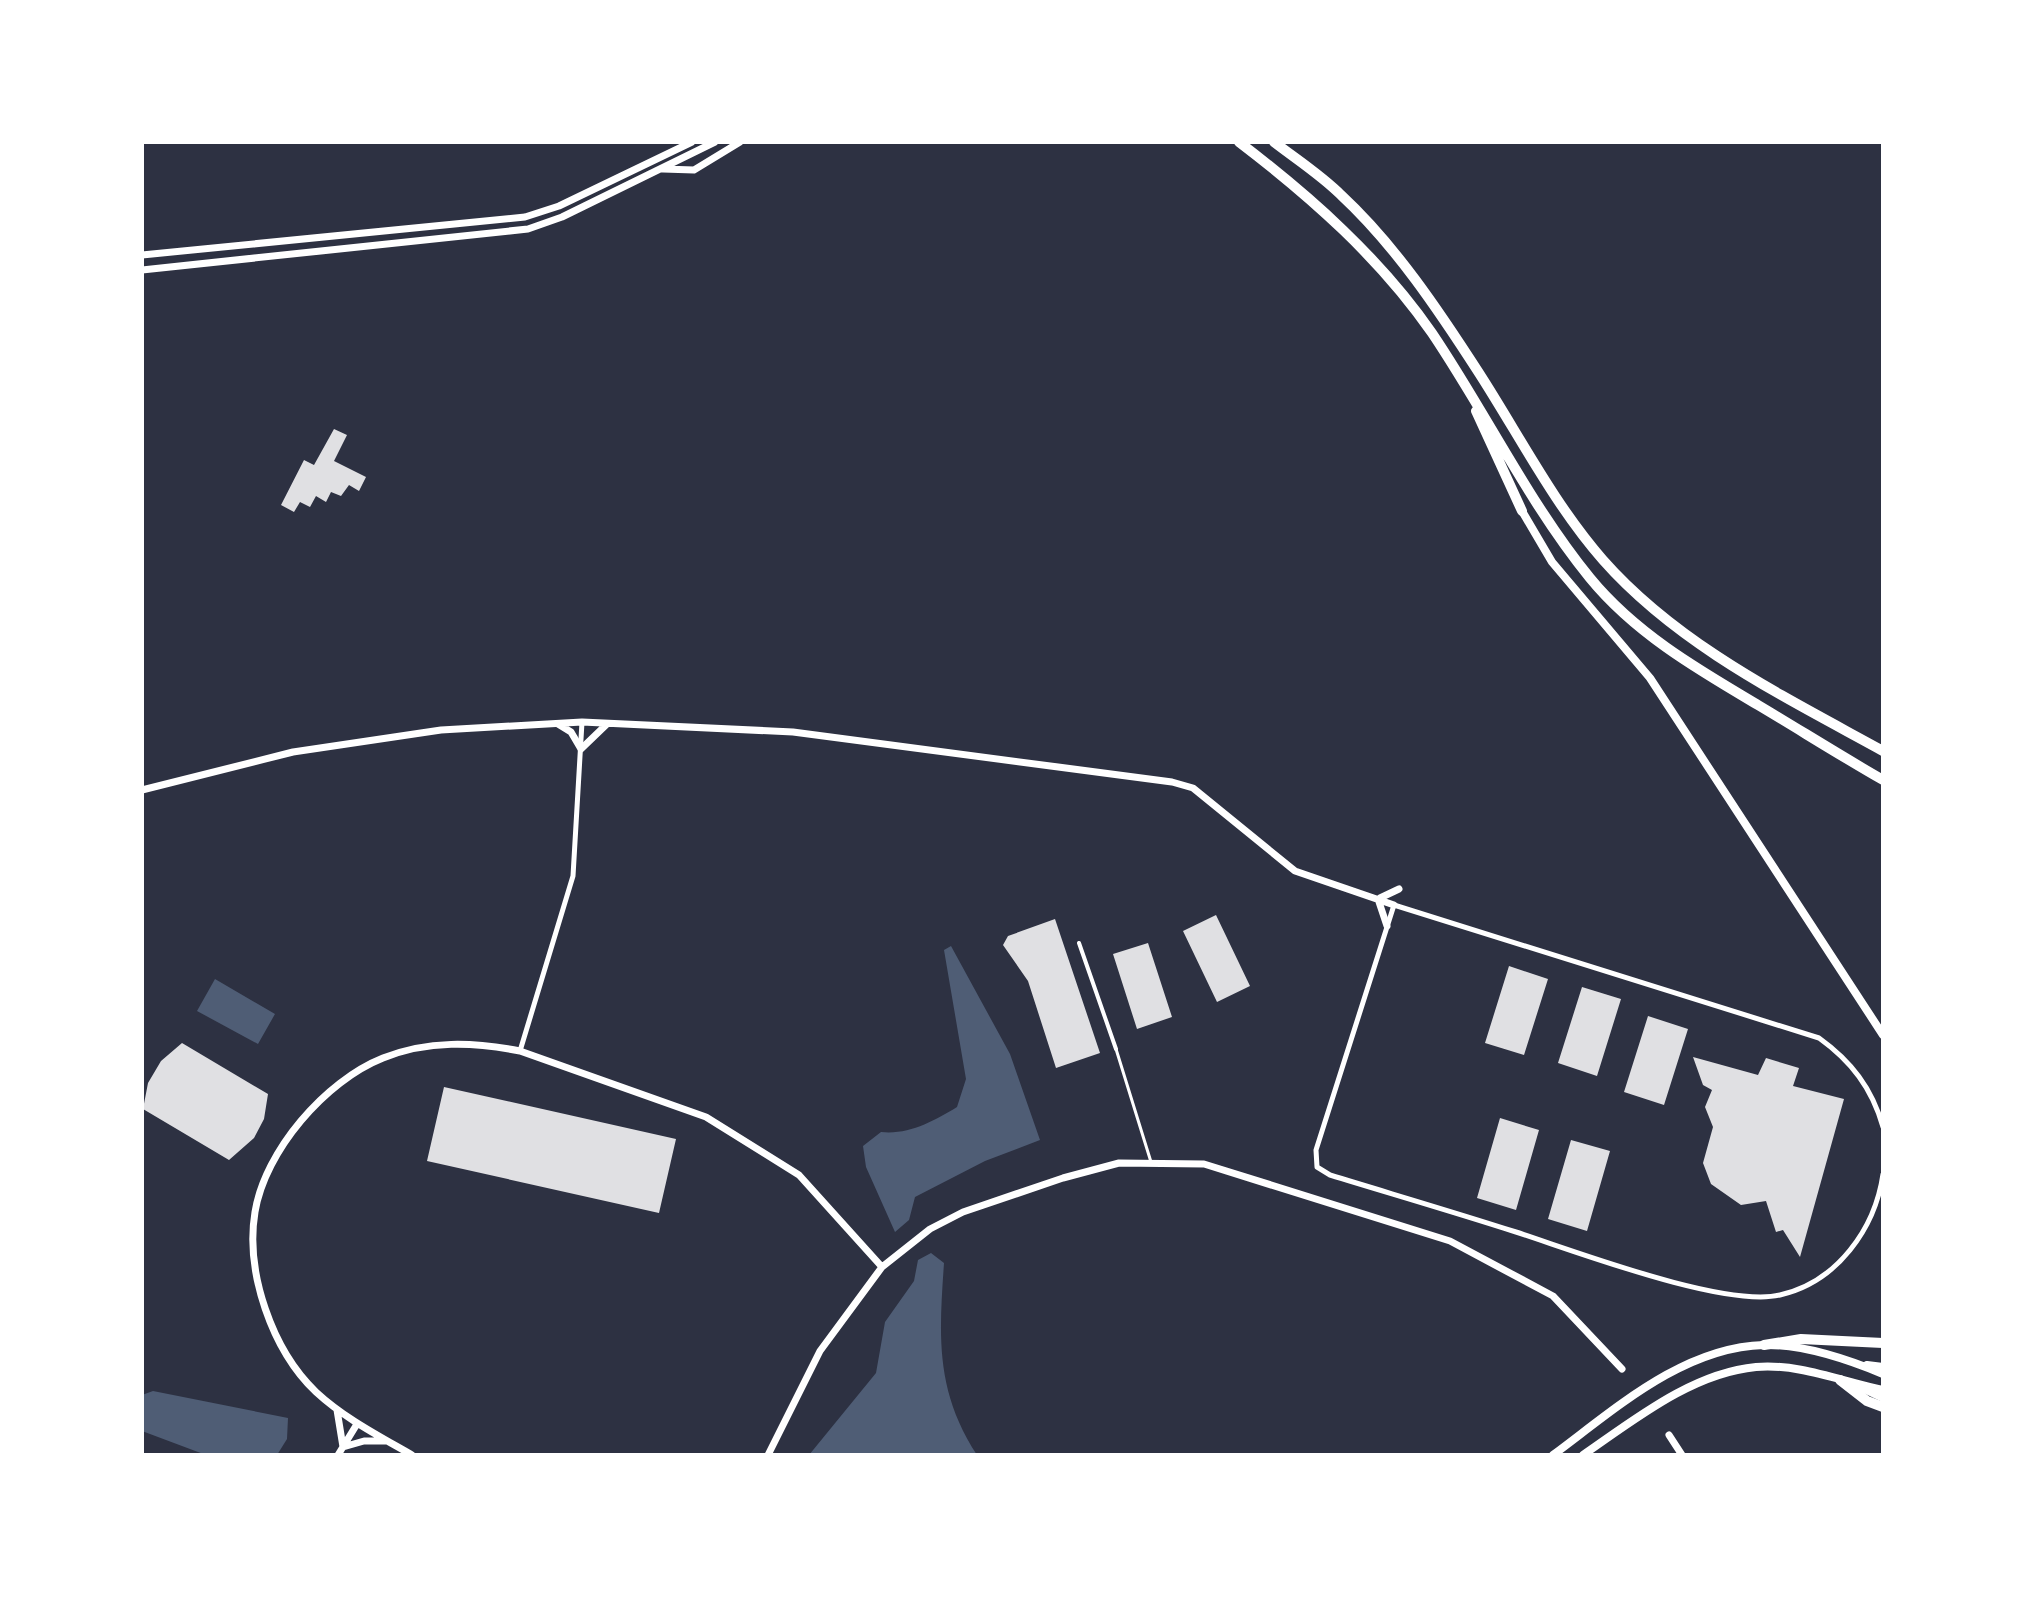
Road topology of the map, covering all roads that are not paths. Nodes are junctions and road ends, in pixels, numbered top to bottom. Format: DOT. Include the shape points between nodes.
graph roads {
  1 [pos="692,142"];
  2 [pos="715,142"];
  3 [pos="740,142"];
  4 [pos="1229,142"];
  5 [pos="1274,142"];
  6 [pos="1242,145"];
  7 [pos="659,169"];
  8 [pos="142,255"];
  9 [pos="142,270"];
  10 [pos="1467,387"];
  11 [pos="1522,511"];
  12 [pos="582,722"];
  13 [pos="558,723"];
  14 [pos="608,723"];
  15 [pos="581,749"];
  16 [pos="1879,749"];
  17 [pos="1883,780"];
  18 [pos="142,790"];
  19 [pos="1399,889"];
  20 [pos="1378,899"];
  21 [pos="1394,905"];
  22 [pos="1387,926"];
  23 [pos="1079,943"];
  24 [pos="1883,1035"];
  25 [pos="1116,1049"];
  26 [pos="520,1051"];
  27 [pos="1883,1127"];
  28 [pos="1151,1162"];
  29 [pos="1883,1174"];
  30 [pos="882,1267"];
  31 [pos="1883,1343"];
  32 [pos="1764,1345"];
  33 [pos="1862,1366"];
  34 [pos="1883,1367"];
  35 [pos="1622,1369"];
  36 [pos="1883,1374"];
  37 [pos="1840,1380"];
  38 [pos="1858,1385"];
  39 [pos="1883,1390"];
  40 [pos="1883,1398"];
  41 [pos="1883,1407"];
  42 [pos="337,1408"];
  43 [pos="357,1424"];
  44 [pos="1669,1435"];
  45 [pos="387,1441"];
  46 [pos="343,1447"];
  47 [pos="338,1455"];
  48 [pos="412,1455"];
  49 [pos="768,1455"];
  50 [pos="1553,1455"];
  51 [pos="1583,1455"];
  52 [pos="1682,1455"];
  1 -- 8 [label="street" via="525,217"];
  2 -- 7 [label="street"];
  3 -- 7 [label="street" via="694,170"];
  4 -- 6 [label="highway"];
  5 -- 16 [label="highway" via="1341,195 1415,280 1561,501 1602,558 1640,598 1743,671"];
  6 -- 10 [label="highway" via="1342,226 1430,330"];
  7 -- 9 [label="street" via="528,229"];
  10 -- 11 [label="highway"];
  10 -- 17 [label="highway" via="1581,566 1643,632"];
  11 -- 24 [label="main road" via="1552,562 1650,678"];
  12 -- 13 [label="street"];
  12 -- 14 [label="street"];
  12 -- 15 [label="street"];
  13 -- 15 [label="street"];
  13 -- 18 [label="street" via="441,730 293,752"];
  14 -- 15 [label="street"];
  14 -- 20 [label="street" via="793,732 1172,782 1193,788 1295,871"];
  15 -- 26 [label="street" via="573,876"];
  19 -- 20 [label="street"];
  20 -- 21 [label="street"];
  20 -- 22 [label="street"];
  21 -- 22 [label="street"];
  21 -- 27 [label="street" via="1819,1038 1847,1059 1876,1103"];
  22 -- 29 [label="street" via="1316,1150 1317,1167 1330,1175 1707,1291 1778,1296 1813,1283 1841,1260 1871,1221"];
  23 -- 25 [label="street"];
  25 -- 28 [label="lane"];
  26 -- 30 [label="street" via="706,1117 799,1175"];
  26 -- 42 [label="street" via="455,1043 415,1048 368,1065 313,1105 274,1166 255,1212 263,1301 289,1357 314,1391"];
  28 -- 30 [label="street" via="1083,1172 963,1212 930,1229"];
  28 -- 35 [label="street" via="1204,1164 1251,1176 1474,1251 1553,1296"];
  30 -- 49 [label="street" via="820,1351"];
  31 -- 32 [label="highway" via="1801,1339"];
  32 -- 33 [label="main road"];
  32 -- 50 [label="main road" via="1703,1358 1666,1376"];
  33 -- 34 [label="main road"];
  33 -- 36 [label="main road"];
  37 -- 38 [label="main road"];
  37 -- 41 [label="highway"];
  37 -- 51 [label="main road" via="1758,1367 1707,1380 1655,1405"];
  38 -- 39 [label="main road"];
  38 -- 40 [label="main road"];
  42 -- 43 [label="street"];
  42 -- 46 [label="street"];
  43 -- 45 [label="street"];
  43 -- 46 [label="street"];
  44 -- 52 [label="street"];
  45 -- 46 [label="street"];
  45 -- 48 [label="street"];
  46 -- 47 [label="street"];
}
